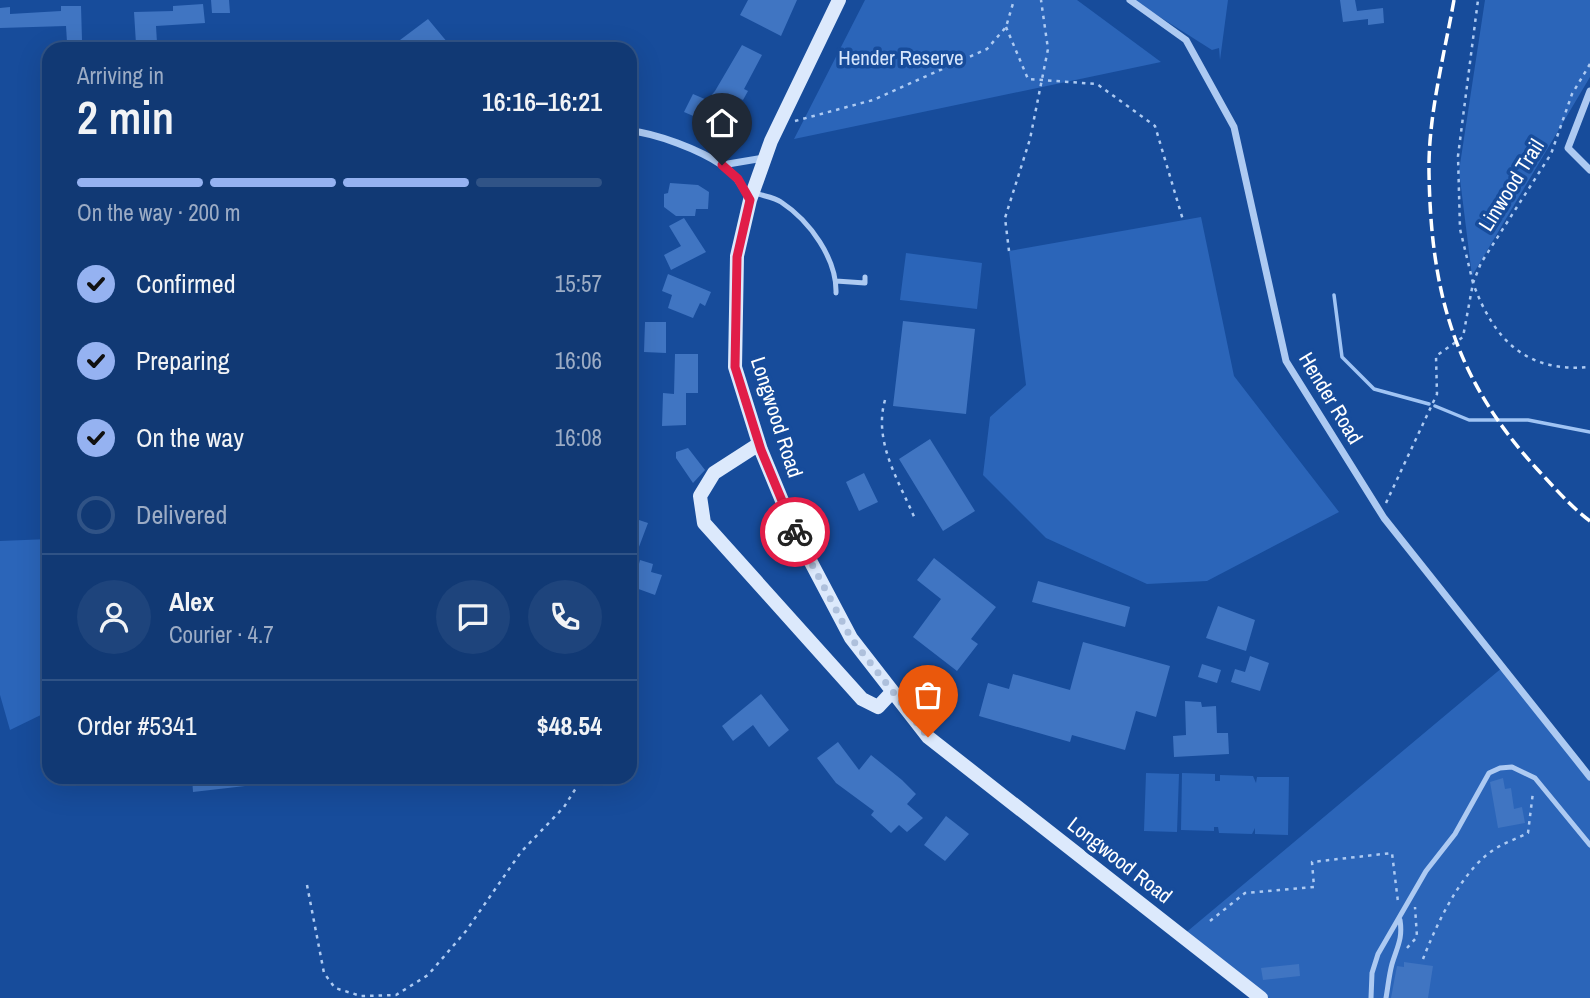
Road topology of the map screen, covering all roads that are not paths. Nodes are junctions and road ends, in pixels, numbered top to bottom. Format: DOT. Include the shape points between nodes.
graph roads {
  1 [pos="839,0"];
  2 [pos="1130,0"];
  3 [pos="1590,91"];
  4 [pos="637,132"];
  5 [pos="764,158"];
  6 [pos="722,165"];
  7 [pos="1590,170"];
  8 [pos="751,196"];
  9 [pos="865,277"];
  10 [pos="836,281"];
  11 [pos="836,293"];
  12 [pos="759,443"];
  13 [pos="892,691"];
  14 [pos="1590,778"];
  15 [pos="1590,845"];
  16 [pos="1400,918"];
  17 [pos="1261,998"];
  18 [pos="1371,998"];
  19 [pos="1387,998"];
  1 -- 5 [label="street, Longwood Road"];
  2 -- 14 [label="street, Hender Road" via="1186,40 1234,127 1286,361 1384,518"];
  3 -- 7 [label="street" via="1568,148"];
  4 -- 6 [label="street" via="664,138"];
  5 -- 6 [label="street"];
  5 -- 8 [label="street, Longwood Road"];
  6 -- 8 [label="street"];
  8 -- 10 [label="lane" via="781,201 814,232"];
  8 -- 12 [label="street, Longwood Road" via="737,257 735,367"];
  9 -- 10 [label="lane" via="865,283"];
  10 -- 11 [label="lane"];
  12 -- 13 [label="street, Longwood Road" via="795,532 851,638"];
  12 -- 13 [label="street" via="714,473 700,496 704,523 862,699 878,707"];
  13 -- 17 [label="street, Longwood Road" via="928,737 961,765"];
  15 -- 16 [label="lane" via="1535,778 1512,767 1500,768 1489,773"];
  16 -- 18 [label="lane" via="1374,964"];
  16 -- 19 [label="lane" via="1403,934"];
}
